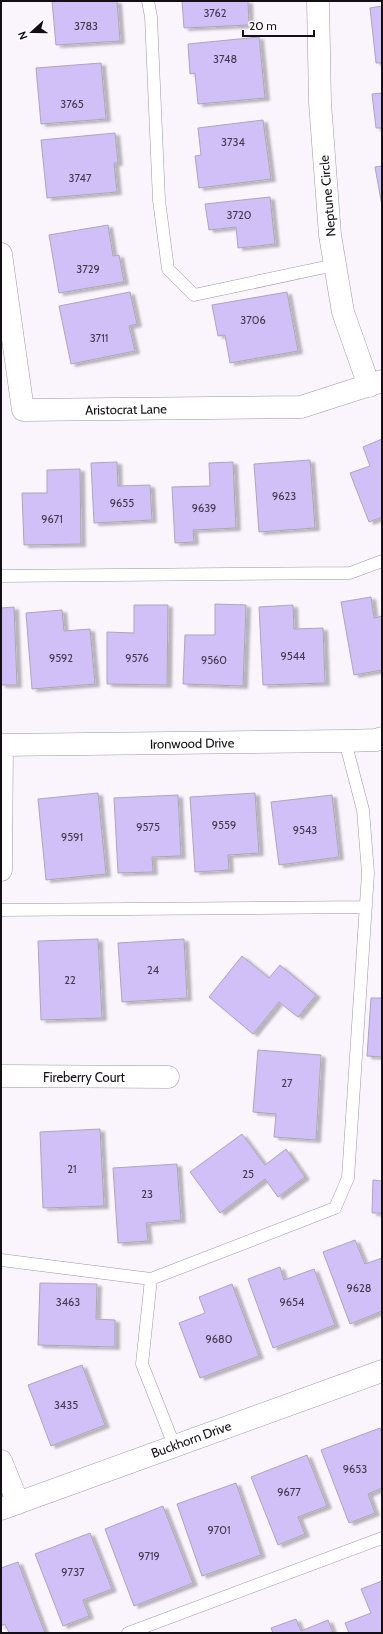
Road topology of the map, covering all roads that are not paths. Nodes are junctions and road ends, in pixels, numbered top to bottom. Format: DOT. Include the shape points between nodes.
graph roads {
  1 [pos="148,1"];
  2 [pos="318,1"];
  3 [pos="1,254"];
  4 [pos="335,265"];
  5 [pos="376,384"];
  6 [pos="382,561"];
  7 [pos="1,576"];
  8 [pos="382,738"];
  9 [pos="345,741"];
  10 [pos="2,745"];
  11 [pos="1,870"];
  12 [pos="366,907"];
  13 [pos="1,910"];
  14 [pos="1,1076"];
  15 [pos="168,1077"];
  16 [pos="1,1260"];
  17 [pos="151,1279"];
  18 [pos="382,1371"];
  19 [pos="174,1445"];
  20 [pos="1,1461"];
  21 [pos="10,1506"];
  22 [pos="382,1538"];
  23 [pos="128,1633"];
  1 -- 4 [label="lane" via="152,17 159,200 168,269 194,295"];
  2 -- 4 [label="street, Neptune Circle" via="320,104 330,235"];
  3 -- 5 [label="street, Aristocrat Lane" via="23,410 301,407"];
  4 -- 5 [label="street, Neptune Circle" via="343,312"];
  6 -- 7 [label="lane" via="350,573"];
  8 -- 9 [label="street, Ironwood Drive"];
  9 -- 10 [label="street, Ironwood Drive"];
  9 -- 12 [label="lane" via="363,810 368,873"];
  10 -- 11 [label="street"];
  12 -- 13 [label="lane"];
  12 -- 17 [label="lane" via="348,1178 335,1208"];
  14 -- 15 [label="street, Fireberry Court"];
  16 -- 17 [label="lane"];
  17 -- 19 [label="lane" via="142,1364"];
  18 -- 19 [label="street, Buckhorn Drive"];
  19 -- 21 [label="street, Buckhorn Drive"];
  20 -- 21 [label="street"];
  22 -- 23 [label="lane"];
}
